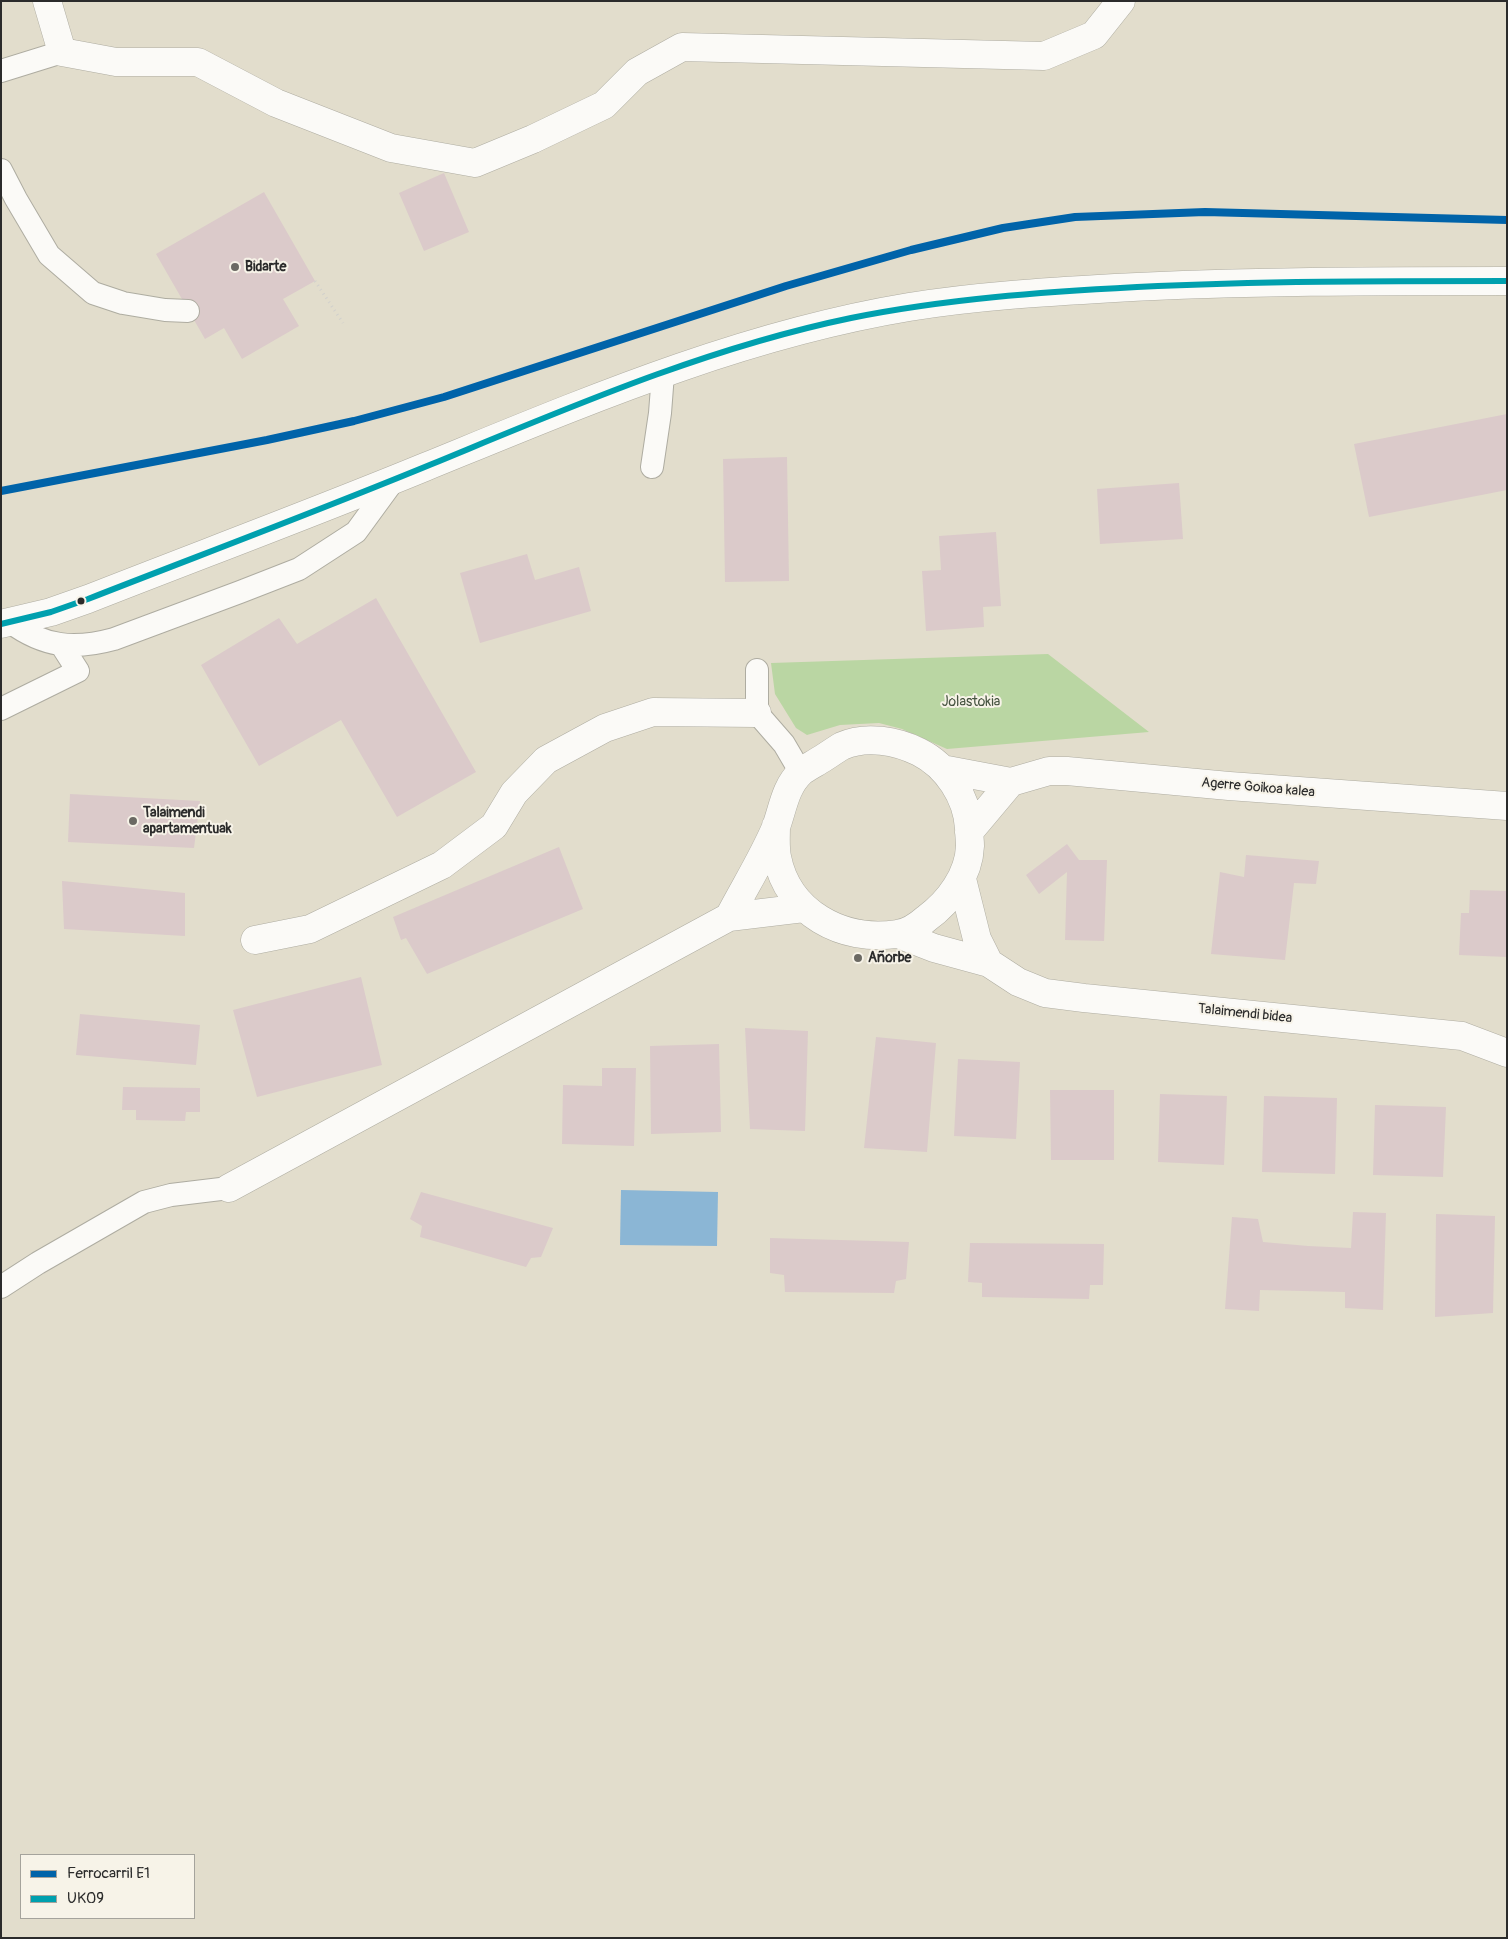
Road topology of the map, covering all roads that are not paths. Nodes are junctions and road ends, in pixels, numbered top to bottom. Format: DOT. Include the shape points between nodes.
graph roads {
  1 [pos="47,1"];
  2 [pos="1121,1"];
  3 [pos="62,52"];
  4 [pos="1,71"];
  5 [pos="1,170"];
  6 [pos="1507,280"];
  7 [pos="188,311"];
  8 [pos="664,374"];
  9 [pos="652,466"];
  10 [pos="394,480"];
  11 [pos="6,623"];
  12 [pos="62,646"];
  13 [pos="757,670"];
  14 [pos="1,710"];
  15 [pos="757,713"];
  16 [pos="942,769"];
  17 [pos="800,773"];
  18 [pos="1011,782"];
  19 [pos="1507,806"];
  20 [pos="776,826"];
  21 [pos="969,832"];
  22 [pos="962,879"];
  23 [pos="804,908"];
  24 [pos="729,918"];
  25 [pos="898,934"];
  26 [pos="255,940"];
  27 [pos="989,963"];
  28 [pos="1507,1053"];
  29 [pos="229,1188"];
  30 [pos="1,1287"];
  1 -- 3 [label="main road"];
  2 -- 3 [label="main road" via="1094,35 1044,56 682,47 637,72 604,105 475,163 391,148 276,103 198,62 116,62"];
  3 -- 4 [label="lane"];
  5 -- 7 [label="lane" via="49,255 93,293 123,303"];
  6 -- 8 [label="main road" via="1215,283 1037,292 910,307 840,321 775,337"];
  8 -- 9 [label="lane"];
  8 -- 10 [label="main road" via="565,410"];
  10 -- 11 [label="main road" via="88,600"];
  10 -- 12 [label="lane" via="356,532 299,568 114,639 93,645"];
  11 -- 12 [label="lane"];
  12 -- 14 [label="lane" via="78,671"];
  13 -- 15 [label="lane"];
  15 -- 17 [label="lane" via="784,744"];
  15 -- 26 [label="main road" via="653,712 606,728 546,760 514,793 494,826 442,865 310,929"];
  16 -- 17 [label="main road" via="906,746 886,741 864,741 843,745"];
  16 -- 18 [label="main road, Agerre Goikoa kalea"];
  16 -- 21 [label="main road" via="962,796"];
  17 -- 20 [label="main road" via="784,798"];
  18 -- 19 [label="main road, Agerre Goikoa kalea" via="1049,771 1068,771"];
  18 -- 21 [label="main road"];
  20 -- 23 [label="main road" via="777,856 786,884"];
  20 -- 24 [label="main road"];
  21 -- 22 [label="main road" via="970,848"];
  22 -- 25 [label="main road" via="943,906 918,925"];
  22 -- 27 [label="main road" via="977,939"];
  23 -- 24 [label="main road"];
  23 -- 25 [label="main road" via="828,925 856,934"];
  24 -- 29 [label="main road"];
  25 -- 27 [label="main road, Talaimendi bidea"];
  27 -- 28 [label="main road, Talaimendi bidea" via="1018,982 1054,994 1462,1036"];
  29 -- 30 [label="lane" via="171,1195 144,1202"];
}
